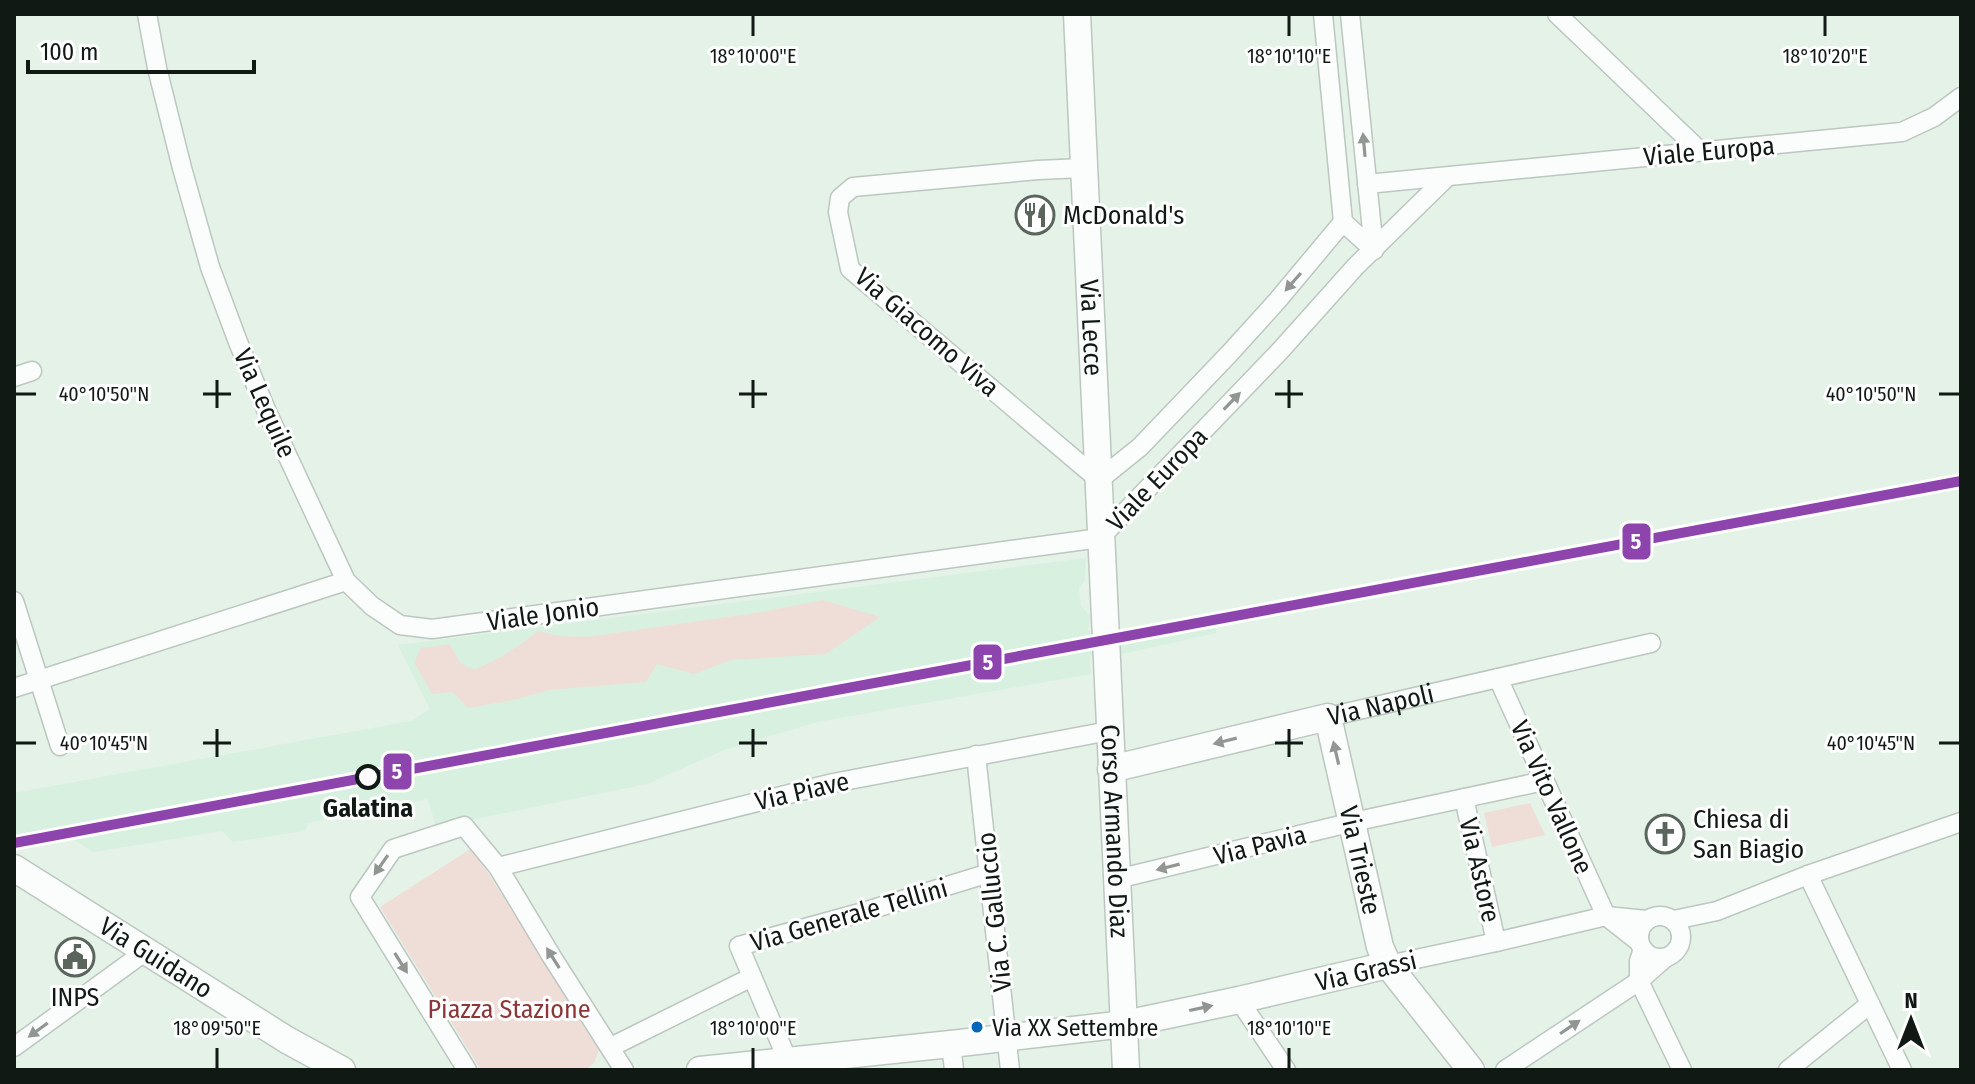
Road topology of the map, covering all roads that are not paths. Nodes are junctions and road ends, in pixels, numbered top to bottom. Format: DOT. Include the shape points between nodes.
graph roads {
  1 [pos="147,14"];
  2 [pos="1077,14"];
  3 [pos="1323,14"];
  4 [pos="1350,14"];
  5 [pos="1557,14"];
  6 [pos="1961,97"];
  7 [pos="1700,151"];
  8 [pos="1083,168"];
  9 [pos="1447,177"];
  10 [pos="1367,184"];
  11 [pos="1343,222"];
  12 [pos="1374,250"];
  13 [pos="1140,447"];
  14 [pos="1165,471"];
  15 [pos="1099,480"];
  16 [pos="1100,538"];
  17 [pos="346,581"];
  18 [pos="14,601"];
  19 [pos="1105,640"];
  20 [pos="1651,643"];
  21 [pos="1498,678"];
  22 [pos="39,680"];
  23 [pos="14,688"];
  24 [pos="1328,717"];
  25 [pos="1109,731"];
  26 [pos="60,746"];
  27 [pos="976,755"];
  28 [pos="1111,769"];
  29 [pos="1544,781"];
  30 [pos="1464,798"];
  31 [pos="1353,822"];
  32 [pos="1961,822"];
  33 [pos="498,867"];
  34 [pos="14,868"];
  35 [pos="989,873"];
  36 [pos="1808,875"];
  37 [pos="1117,879"];
  38 [pos="1717,911"];
  39 [pos="1606,916"];
  40 [pos="1647,920"];
  41 [pos="1674,920"];
  42 [pos="1496,942"];
  43 [pos="1681,943"];
  44 [pos="1641,946"];
  45 [pos="146,951"];
  46 [pos="1665,958"];
  47 [pos="1388,965"];
  48 [pos="752,977"];
  49 [pos="1639,981"];
  50 [pos="1239,1000"];
  51 [pos="1870,1004"];
  52 [pos="1125,1024"];
  53 [pos="1007,1037"];
  54 [pos="14,1047"];
  55 [pos="611,1047"];
  56 [pos="952,1057"];
  57 [pos="788,1061"];
  58 [pos="342,1070"];
  59 [pos="467,1070"];
  60 [pos="624,1070"];
  61 [pos="708,1070"];
  62 [pos="1010,1070"];
  63 [pos="1126,1070"];
  64 [pos="1286,1070"];
  65 [pos="1471,1070"];
  66 [pos="1505,1070"];
  67 [pos="1682,1070"];
  68 [pos="1788,1070"];
  69 [pos="1902,1070"];
  1 -- 17 [label="street, Via Lequile" via="210,267 267,412"];
  2 -- 8 [label="main road, Via Lecce"];
  3 -- 11 [label="street"];
  10 -- 4 [label="street, one-way"];
  5 -- 7 [label="street"];
  6 -- 7 [label="street, Viale Europa" via="1902,132"];
  7 -- 9 [label="street, Viale Europa"];
  8 -- 15 [label="main road, Via Lecce"];
  8 -- 15 [label="street, Via Giacomo Viva" via="853,187 840,198 838,212 850,269"];
  9 -- 10 [label="street, Viale Europa"];
  9 -- 12 [label="street, Viale Europa"];
  10 -- 12 [label="street"];
  11 -- 12 [label="street"];
  11 -- 13 [label="street, Viale Europa, one-way"];
  14 -- 12 [label="street, Viale Europa, one-way"];
  13 -- 14 [label="street"];
  13 -- 15 [label="street, Viale Europa"];
  14 -- 16 [label="street, Viale Europa"];
  15 -- 16 [label="main road, Via Lecce"];
  16 -- 17 [label="street, Viale Jonio" via="432,629 400,625"];
  16 -- 19 [label="main road, Via Lecce"];
  17 -- 22 [label="street"];
  18 -- 22 [label="street"];
  19 -- 25 [label="main road, Corso Armando Diaz"];
  20 -- 21 [label="street, Via Napoli"];
  21 -- 24 [label="street, Via Napoli"];
  21 -- 29 [label="street, Via Vito Vallone"];
  22 -- 23 [label="street"];
  22 -- 26 [label="street"];
  24 -- 28 [label="main road, Via Napoli, one-way"];
  31 -- 24 [label="main road, Via Trieste, one-way"];
  25 -- 27 [label="street, Via Piave"];
  25 -- 28 [label="main road, Corso Armando Diaz"];
  27 -- 33 [label="street, Via Piave" via="833,783"];
  27 -- 35 [label="street, Via C. Galluccio"];
  28 -- 37 [label="main road, Corso Armando Diaz"];
  29 -- 30 [label="street, Via Pavia"];
  29 -- 39 [label="street, Via Vito Vallone"];
  30 -- 31 [label="street, Via Pavia"];
  30 -- 42 [label="street, Via Astore"];
  31 -- 37 [label="street, Via Pavia, one-way"];
  31 -- 47 [label="main road, Via Trieste"];
  32 -- 36 [label="street"];
  55 -- 33 [label="street, one-way"];
  33 -- 59 [label="street, one-way" via="464,826 393,849 360,897"];
  34 -- 45 [label="main road, Via Guidano"];
  35 -- 48 [label="street, Via Generale Tellini" via="739,946"];
  35 -- 53 [label="street, Via C. Galluccio"];
  36 -- 38 [label="street"];
  36 -- 51 [label="street"];
  37 -- 52 [label="main road, Corso Armando Diaz"];
  38 -- 41 [label="street"];
  38 -- 43 [label="street"];
  39 -- 40 [label="street, Via Grassi"];
  39 -- 42 [label="street, Via Grassi"];
  39 -- 44 [label="street"];
  40 -- 41 [label="street"];
  40 -- 44 [label="street" via="1639,934"];
  41 -- 43 [label="street"];
  42 -- 47 [label="street, Via Grassi"];
  43 -- 46 [label="street"];
  44 -- 46 [label="street" via="1649,955"];
  44 -- 49 [label="street"];
  45 -- 54 [label="street, one-way"];
  45 -- 58 [label="main road, Via Guidano"];
  46 -- 49 [label="street"];
  47 -- 50 [label="main road, Via Grassi"];
  47 -- 65 [label="main road, Via Trieste"];
  48 -- 55 [label="street"];
  48 -- 57 [label="street"];
  66 -- 49 [label="street, one-way"];
  49 -- 67 [label="street"];
  52 -- 50 [label="main road, Via Grassi, one-way"];
  50 -- 64 [label="street"];
  51 -- 68 [label="street"];
  51 -- 69 [label="street"];
  52 -- 53 [label="main road, Via Grassi"];
  52 -- 63 [label="main road, Corso Armando Diaz"];
  53 -- 56 [label="main road, Via Grassi"];
  53 -- 62 [label="street, Via C. Galluccio"];
  55 -- 60 [label="street"];
  56 -- 57 [label="main road, Via Grassi"];
  57 -- 61 [label="main road, Via Grassi"];
}
